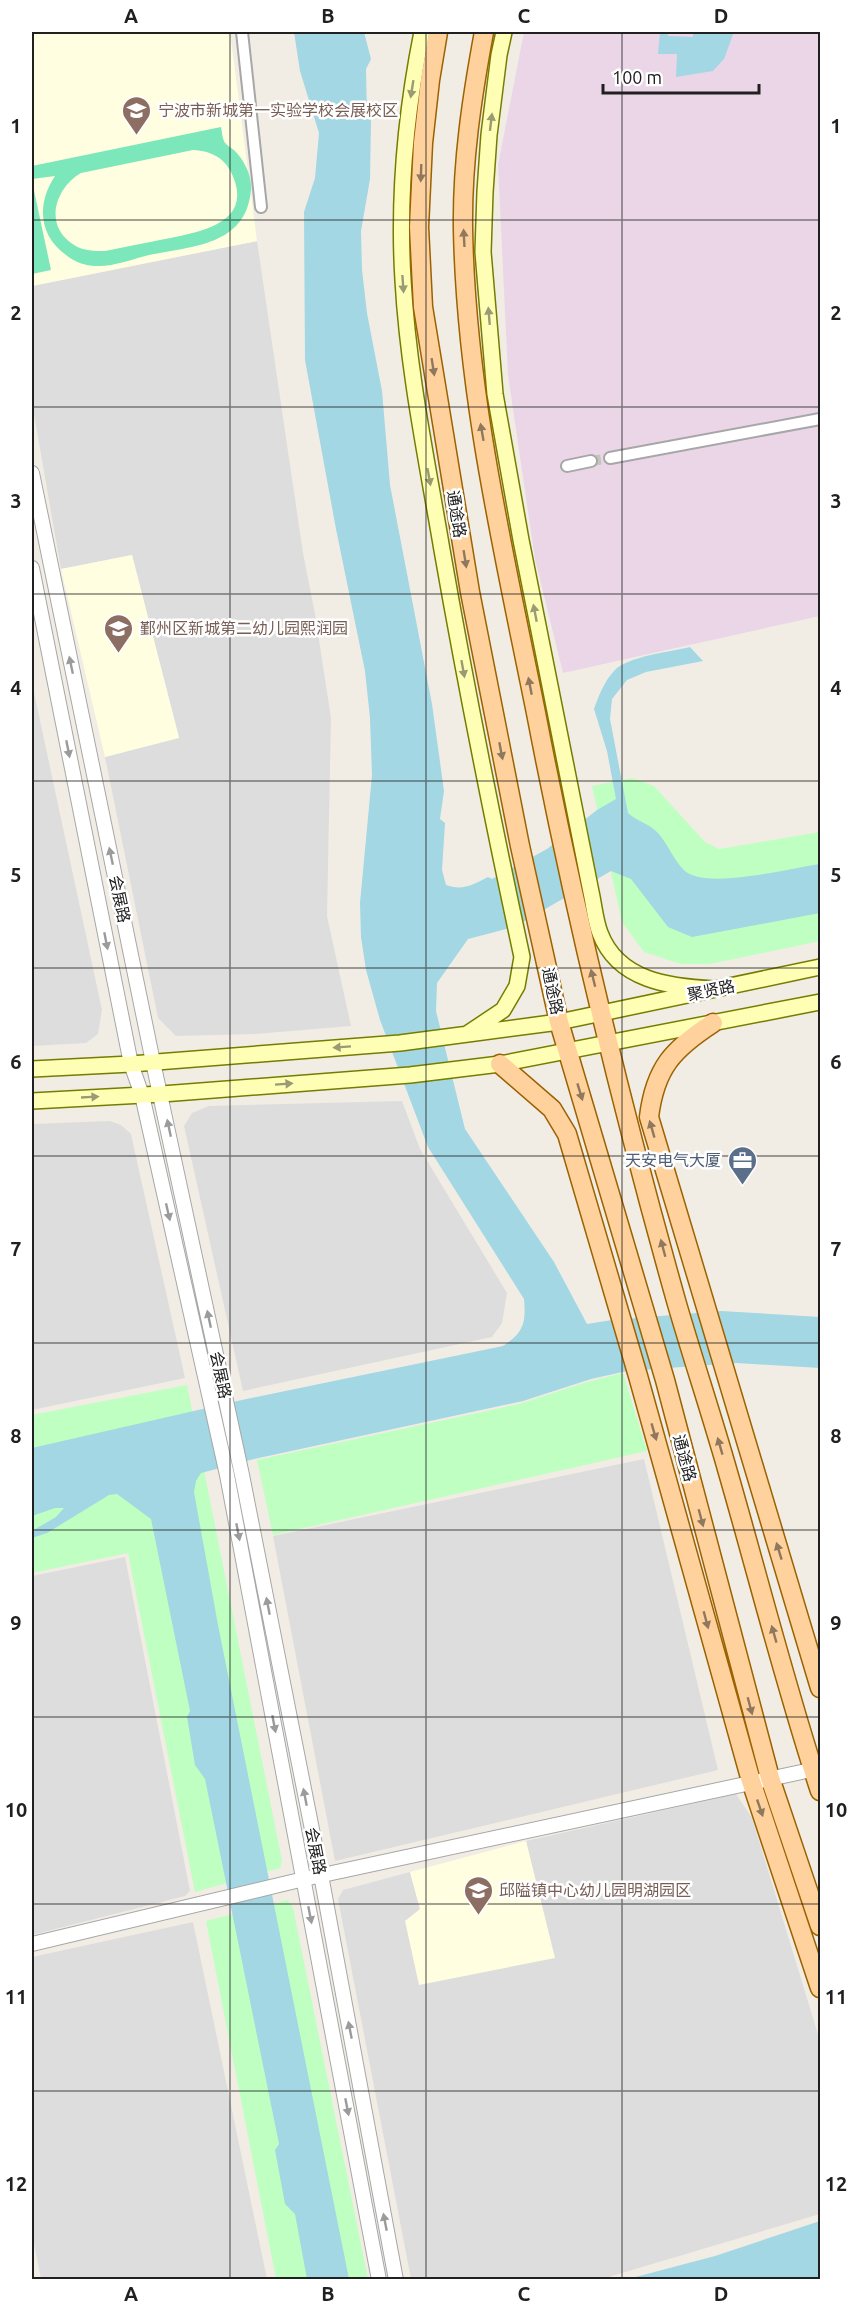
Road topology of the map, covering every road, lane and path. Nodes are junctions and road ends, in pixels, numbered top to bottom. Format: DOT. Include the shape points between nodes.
graph roads {
  1 [pos="242,32"];
  2 [pos="422,32"];
  3 [pos="438,32"];
  4 [pos="484,32"];
  5 [pos="504,32"];
  6 [pos="261,207"];
  7 [pos="820,419"];
  8 [pos="610,458"];
  9 [pos="591,461"];
  10 [pos="567,466"];
  11 [pos="32,472"];
  12 [pos="32,568"];
  13 [pos="820,967"];
  14 [pos="714,990"];
  15 [pos="820,1002"];
  16 [pos="602,1014"];
  17 [pos="559,1022"];
  18 [pos="714,1023"];
  19 [pos="467,1034"];
  20 [pos="609,1043"];
  21 [pos="568,1052"];
  22 [pos="153,1062"];
  23 [pos="131,1064"];
  24 [pos="500,1064"];
  25 [pos="32,1069"];
  26 [pos="162,1094"];
  27 [pos="142,1095"];
  28 [pos="32,1101"];
  29 [pos="820,1688"];
  30 [pos="817,1768"];
  31 [pos="770,1778"];
  32 [pos="751,1781"];
  33 [pos="820,1791"];
  34 [pos="321,1875"];
  35 [pos="303,1879"];
  36 [pos="820,1926"];
  37 [pos="32,1944"];
  38 [pos="820,1988"];
  39 [pos="379,2280"];
  40 [pos="396,2280"];
  1 -- 6 [label="street"];
  2 -- 19 [label="main road, one-way" via="410,98 402,214 406,326 470,710 522,957 517,986 503,1010"];
  3 -- 17 [label="main road, 通途路, one-way" via="423,143 419,227 423,307 470,592"];
  16 -- 4 [label="main road, one-way" via="575,907 488,469 470,342 463,228 465,164"];
  14 -- 5 [label="main road, one-way" via="677,987 634,973 614,957 600,933 591,892 495,394 483,252 489,135"];
  7 -- 8 [label="street"];
  9 -- 10 [label="street"];
  22 -- 11 [label="street, 会展路, one-way"];
  12 -- 23 [label="street, 会展路, one-way"];
  13 -- 14 [label="main road, 聚贤路"];
  14 -- 16 [label="main road, 聚贤路"];
  15 -- 18 [label="main road, 聚贤路"];
  16 -- 17 [label="main road, 聚贤路"];
  16 -- 20 [label="main road"];
  17 -- 19 [label="main road, 聚贤路"];
  17 -- 21 [label="main road, 通途路"];
  18 -- 20 [label="main road, 聚贤路"];
  29 -- 18 [label="main road, one-way" via="649,1117 660,1074 670,1059"];
  19 -- 22 [label="main road, 聚贤路, one-way"];
  20 -- 21 [label="main road, 聚贤路"];
  30 -- 20 [label="main road, one-way" via="677,1305"];
  21 -- 24 [label="main road, 聚贤路"];
  21 -- 31 [label="main road, 通途路, one-way" via="664,1380"];
  22 -- 23 [label="main road, 聚贤路"];
  22 -- 26 [label="street, 会展路"];
  23 -- 25 [label="main road, 聚贤路"];
  23 -- 27 [label="street, 会展路"];
  26 -- 24 [label="main road, 聚贤路, one-way" via="410,1075"];
  24 -- 32 [label="main road, one-way" via="552,1109 567,1134"];
  26 -- 27 [label="main road, 聚贤路"];
  34 -- 26 [label="street, 会展路, one-way"];
  28 -- 27 [label="main road, 聚贤路, one-way"];
  27 -- 35 [label="street, 会展路, one-way" via="227,1475"];
  30 -- 31 [label="street"];
  30 -- 33 [label="main road"];
  31 -- 32 [label="street"];
  31 -- 36 [label="main road, 通途路"];
  32 -- 34 [label="street"];
  32 -- 38 [label="main road, one-way"];
  34 -- 35 [label="street"];
  40 -- 34 [label="street, 会展路, one-way"];
  35 -- 37 [label="street"];
  35 -- 39 [label="street, 会展路, one-way"];
}
